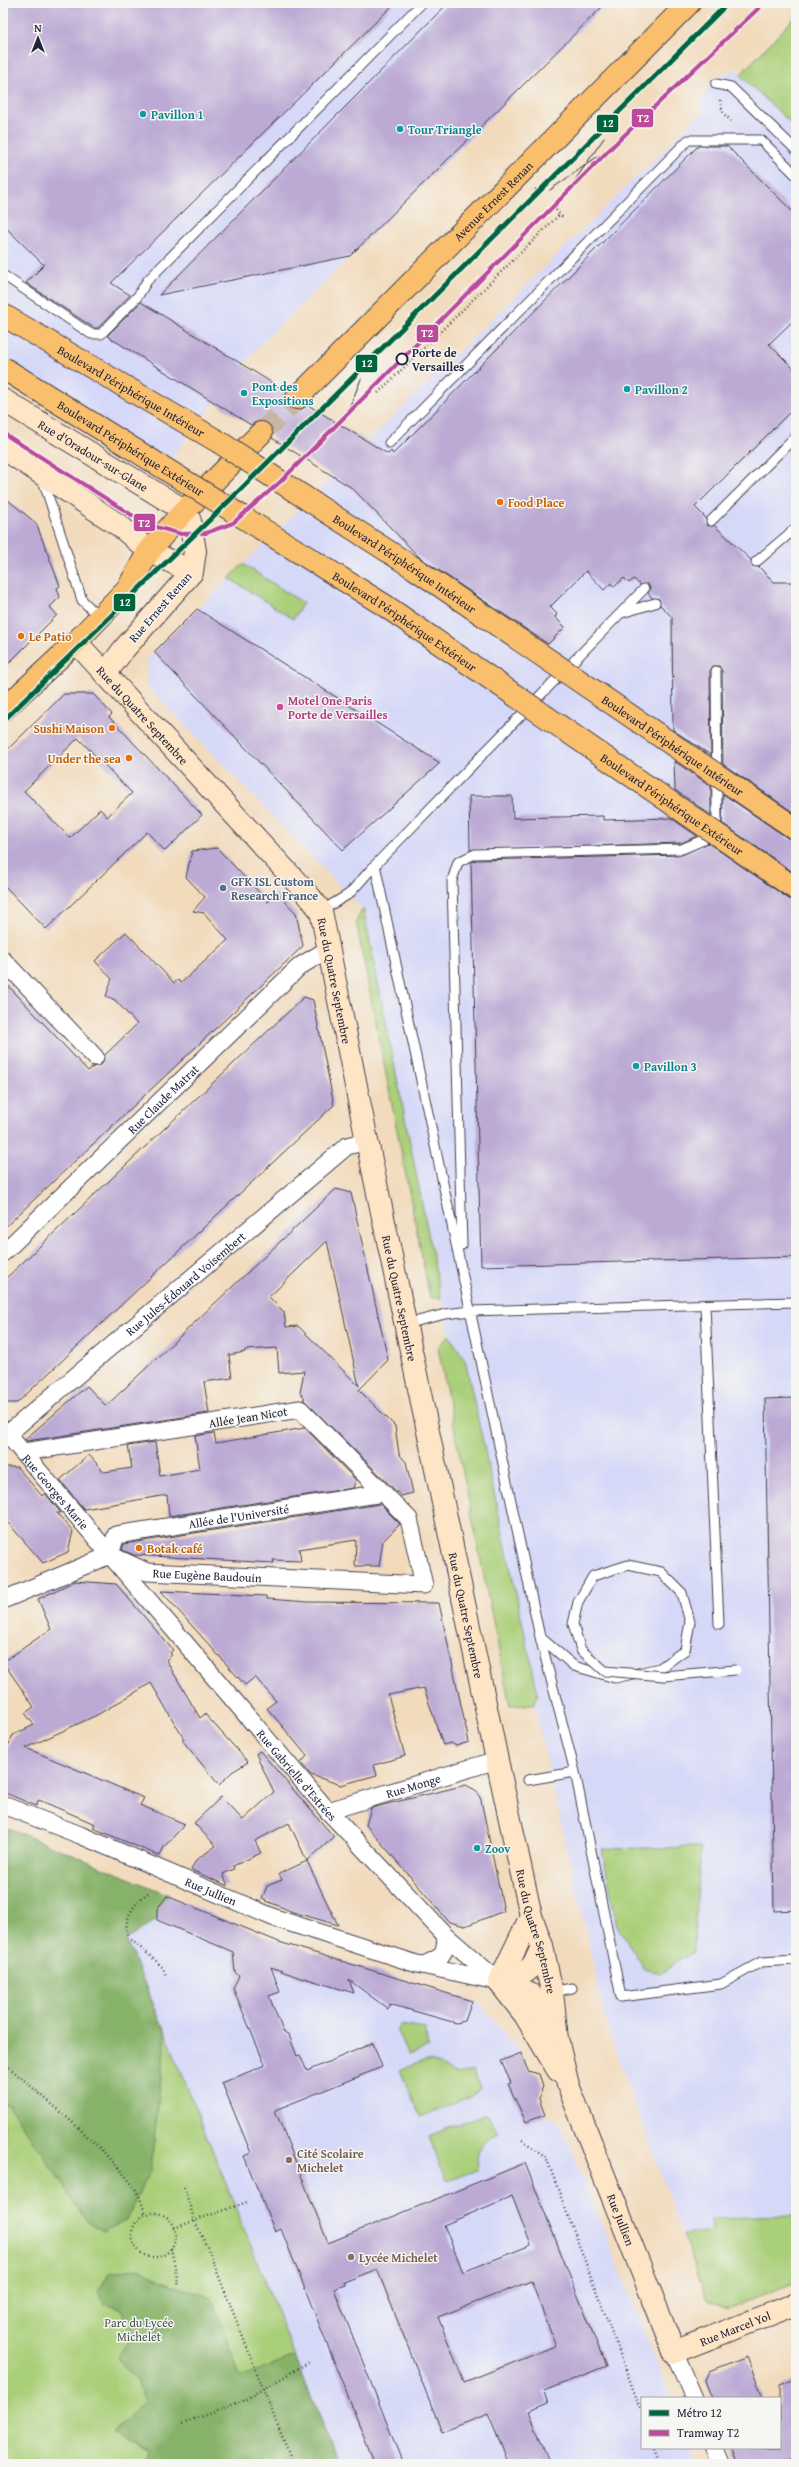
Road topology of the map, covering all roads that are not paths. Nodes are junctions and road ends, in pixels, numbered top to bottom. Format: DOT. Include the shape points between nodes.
graph roads {
  1 [pos="422,3"];
  2 [pos="689,3"];
  3 [pos="716,84"];
  4 [pos="796,150"];
  5 [pos="796,175"];
  6 [pos="3,275"];
  7 [pos="3,315"];
  8 [pos="3,368"];
  9 [pos="297,398"];
  10 [pos="3,400"];
  11 [pos="261,434"];
  12 [pos="796,436"];
  13 [pos="389,443"];
  14 [pos="3,448"];
  15 [pos="41,473"];
  16 [pos="185,511"];
  17 [pos="711,522"];
  18 [pos="796,528"];
  19 [pos="148,551"];
  20 [pos="756,562"];
  21 [pos="192,572"];
  22 [pos="644,589"];
  23 [pos="655,603"];
  24 [pos="620,613"];
  25 [pos="100,618"];
  26 [pos="76,642"];
  27 [pos="716,671"];
  28 [pos="105,674"];
  29 [pos="3,710"];
  30 [pos="796,829"];
  31 [pos="375,865"];
  32 [pos="796,889"];
  33 [pos="321,911"];
  34 [pos="327,950"];
  35 [pos="3,960"];
  36 [pos="95,1057"];
  37 [pos="367,1141"];
  38 [pos="3,1253"];
  39 [pos="462,1266"];
  40 [pos="796,1302"];
  41 [pos="705,1305"];
  42 [pos="471,1311"];
  43 [pos="406,1324"];
  44 [pos="5,1434"];
  45 [pos="24,1452"];
  46 [pos="383,1492"];
  47 [pos="110,1555"];
  48 [pos="424,1585"];
  49 [pos="3,1600"];
  50 [pos="720,1624"];
  51 [pos="540,1638"];
  52 [pos="736,1670"];
  53 [pos="497,1760"];
  54 [pos="575,1772"];
  55 [pos="528,1780"];
  56 [pos="3,1805"];
  57 [pos="328,1811"];
  58 [pos="531,1916"];
  59 [pos="446,1936"];
  60 [pos="542,1946"];
  61 [pos="796,1960"];
  62 [pos="424,1965"];
  63 [pos="499,1982"];
  64 [pos="557,2039"];
  65 [pos="568,2085"];
  66 [pos="796,2304"];
  67 [pos="674,2352"];
  68 [pos="694,2397"];
  69 [pos="714,2449"];
  70 [pos="721,2464"];
  1 -- 6 [label="lane" via="147,281 138,296 101,334 91,334"];
  2 -- 9 [label="main road, Avenue Ernest Renan"];
  3 -- 4 [label="lane" via="731,87"];
  5 -- 13 [label="lane" via="761,140 688,140"];
  7 -- 30 [label="main road, Boulevard Périphérique Intérieur, bridge" via="219,442 414,568"];
  8 -- 32 [label="main road, Boulevard Périphérique Extérieur, bridge" via="384,605"];
  10 -- 16 [label="street, Rue d'Oradour-sur-Glane"];
  11 -- 16 [label="main road"];
  12 -- 17 [label="lane"];
  14 -- 15 [label="street"];
  15 -- 19 [label="street" via="120,526"];
  15 -- 25 [label="lane" via="82,600"];
  16 -- 19 [label="main road"];
  16 -- 21 [label="street, Rue Ernest Renan" via="195,551"];
  18 -- 20 [label="lane"];
  19 -- 21 [label="street"];
  19 -- 25 [label="main road" via="128,588"];
  21 -- 28 [label="street, Rue Ernest Renan"];
  22 -- 24 [label="lane"];
  23 -- 24 [label="lane"];
  24 -- 31 [label="lane"];
  25 -- 26 [label="main road"];
  26 -- 28 [label="street, Rue du Quatre Septembre"];
  26 -- 29 [label="main road"];
  27 -- 39 [label="lane" via="717,820 703,840 682,849 475,854 458,862 452,881"];
  28 -- 33 [label="street, Rue du Quatre Septembre"];
  31 -- 33 [label="lane" via="349,894"];
  31 -- 39 [label="lane"];
  33 -- 34 [label="street, Rue du Quatre Septembre"];
  34 -- 37 [label="street, Rue du Quatre Septembre"];
  34 -- 38 [label="street, Rue Claude Matrat" via="300,966"];
  35 -- 36 [label="street"];
  37 -- 43 [label="street, Rue du Quatre Septembre"];
  37 -- 44 [label="street, Rue Jules-Édouard Voisembert" via="347,1146"];
  39 -- 42 [label="lane"];
  40 -- 41 [label="lane"];
  41 -- 42 [label="lane"];
  41 -- 50 [label="lane"];
  42 -- 43 [label="lane" via="445,1314"];
  42 -- 51 [label="lane"];
  43 -- 53 [label="street, Rue du Quatre Septembre"];
  44 -- 45 [label="street, Rue Georges Marie"];
  45 -- 46 [label="street, Allée Jean Nicot" via="300,1409"];
  45 -- 47 [label="street, Rue Georges Marie"];
  46 -- 47 [label="street, Allée de l'Université" via="116,1535"];
  46 -- 48 [label="street, Allée Jean Nicot" via="409,1519"];
  47 -- 48 [label="street, Rue Eugène Baudouin" via="147,1572"];
  47 -- 49 [label="street"];
  47 -- 57 [label="street, Rue Gabrielle d'Estrées"];
  51 -- 52 [label="lane, bridge" via="574,1666 615,1678 660,1668 685,1650 690,1622 682,1593 661,1572 628,1565 593,1576 578,1602 573,1624 581,1650 604,1671 663,1676"];
  51 -- 54 [label="lane"];
  53 -- 57 [label="street, Rue Monge"];
  53 -- 58 [label="street, Rue du Quatre Septembre"];
  54 -- 55 [label="lane"];
  54 -- 61 [label="lane" via="621,1997 721,1984 761,1962"];
  56 -- 62 [label="street, Rue Jullien" via="275,1918"];
  57 -- 59 [label="street, Rue Gabrielle d'Estrées"];
  58 -- 60 [label="street, Rue du Quatre Septembre"];
  58 -- 63 [label="street"];
  59 -- 62 [label="street" via="445,1950 441,1957"];
  59 -- 63 [label="street, Rue Gabrielle d'Estrées"];
  60 -- 63 [label="street" via="535,1965 519,1976"];
  60 -- 64 [label="street, Rue du Quatre Septembre" via="562,1990"];
  62 -- 63 [label="street, Rue Jullien"];
  63 -- 64 [label="street" via="530,1994"];
  63 -- 65 [label="street" via="525,2015"];
  64 -- 65 [label="street, Rue Jullien"];
  65 -- 67 [label="street, Rue Jullien"];
  66 -- 67 [label="street, Rue Marcel Yol"];
  67 -- 68 [label="street, Rue Jullien"];
  69 -- 70 [label="street"];
}
